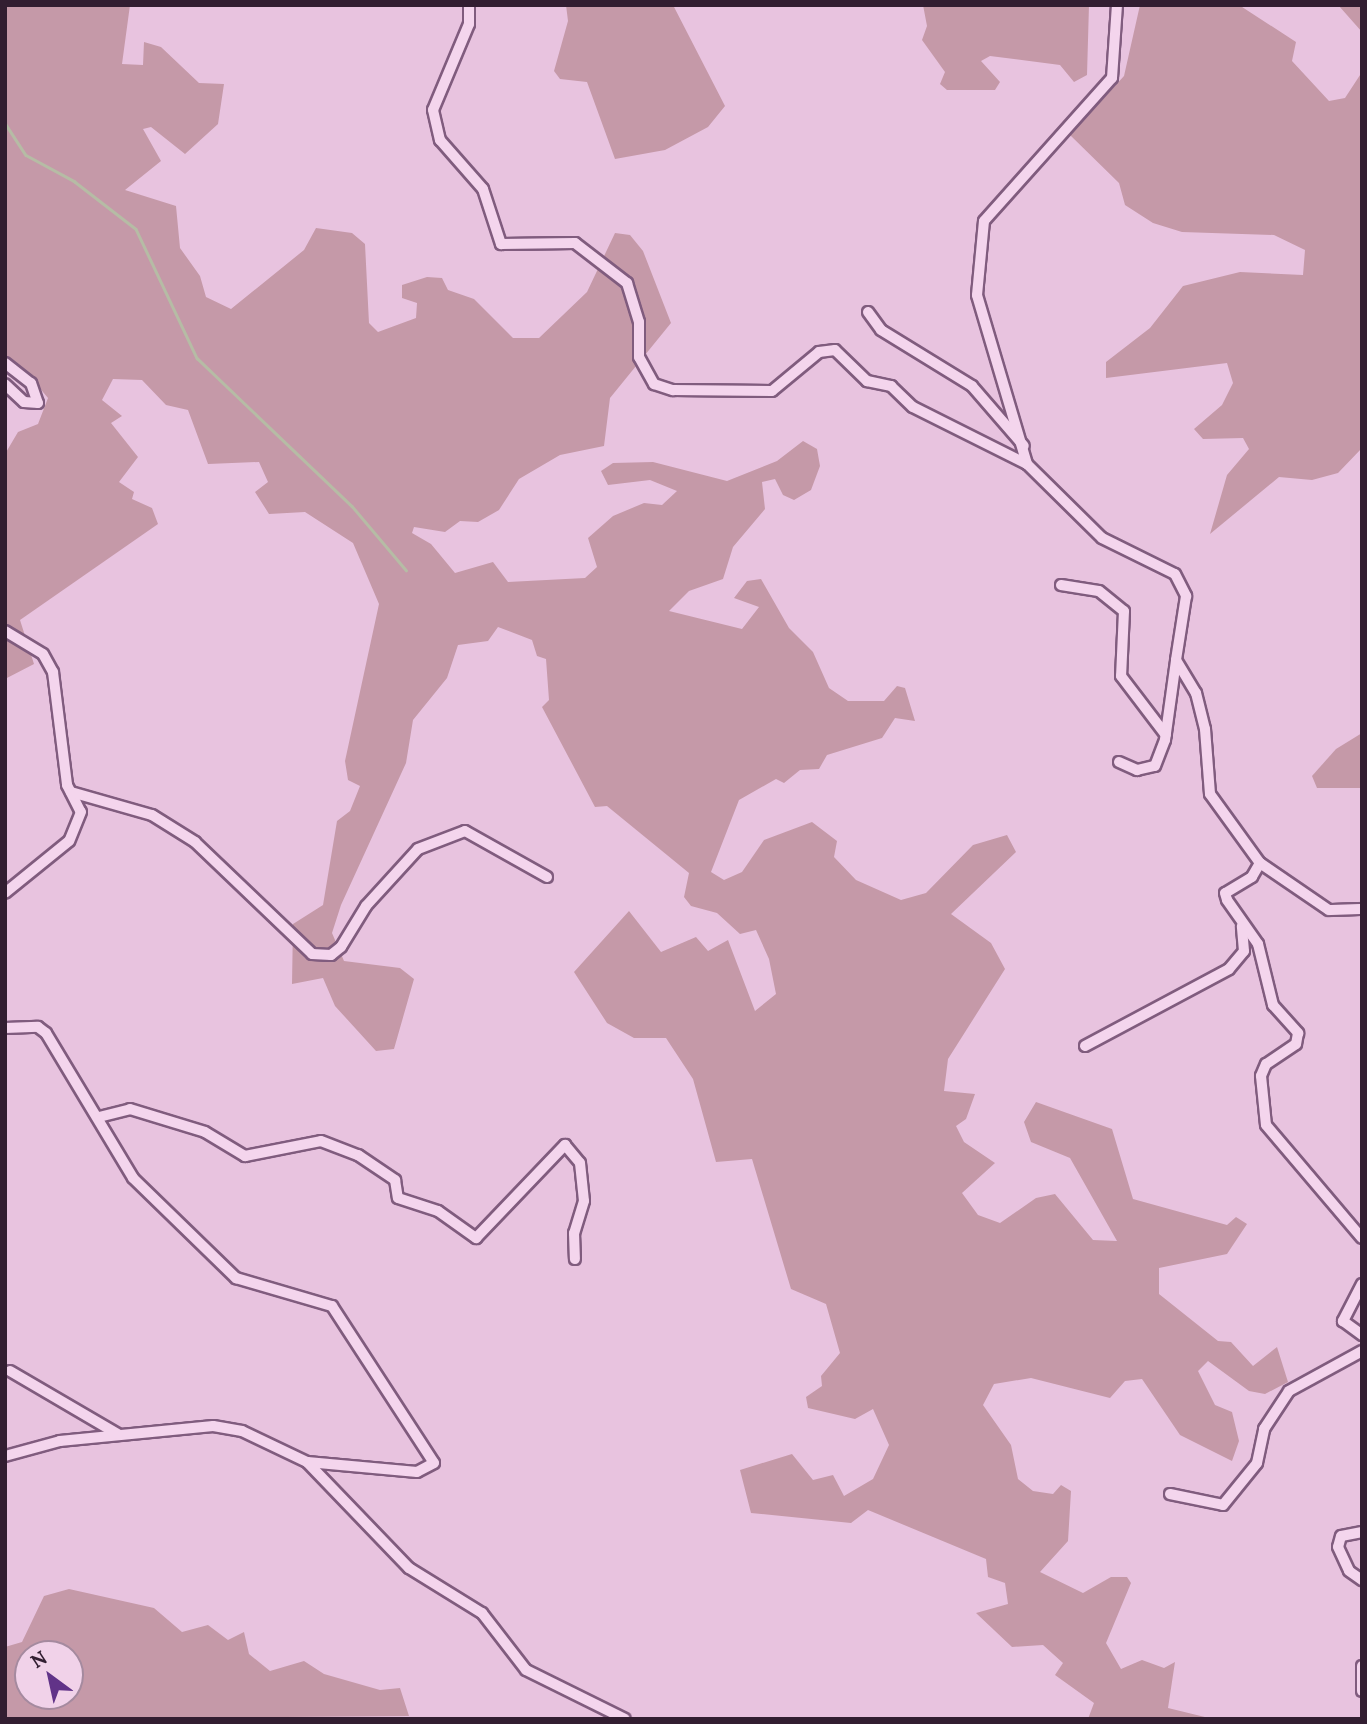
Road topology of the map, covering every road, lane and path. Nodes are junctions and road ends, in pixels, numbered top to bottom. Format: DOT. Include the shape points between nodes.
graph roads {
  1 [pos="469,5"];
  2 [pos="1117,5"];
  3 [pos="869,312"];
  4 [pos="5,363"];
  5 [pos="5,384"];
  6 [pos="1024,446"];
  7 [pos="1027,464"];
  8 [pos="1061,585"];
  9 [pos="5,631"];
  10 [pos="1176,660"];
  11 [pos="1166,735"];
  12 [pos="1119,762"];
  13 [pos="71,792"];
  14 [pos="1260,863"];
  15 [pos="547,877"];
  16 [pos="5,893"];
  17 [pos="1362,909"];
  18 [pos="1241,921"];
  19 [pos="5,1028"];
  20 [pos="1085,1046"];
  21 [pos="99,1117"];
  22 [pos="1362,1238"];
  23 [pos="575,1259"];
  24 [pos="1362,1284"];
  25 [pos="1362,1335"];
  26 [pos="1362,1351"];
  27 [pos="10,1371"];
  28 [pos="125,1437"];
  29 [pos="5,1456"];
  30 [pos="307,1462"];
  31 [pos="1170,1494"];
  32 [pos="1362,1532"];
  33 [pos="1362,1580"];
  34 [pos="1362,1666"];
  35 [pos="1362,1691"];
  36 [pos="625,1719"];
  1 -- 7 [label="street" via="469,24 433,110 440,140 483,189 501,244 575,243 627,283 639,322 639,357 654,384 673,390 772,391 819,352 835,350 867,380 891,386 914,407"];
  2 -- 6 [label="street" via="1112,78 984,221 977,295 998,380"];
  3 -- 6 [label="street" via="881,330 972,386"];
  4 -- 5 [label="street" via="31,383 38,403 24,402"];
  6 -- 7 [label="street"];
  7 -- 10 [label="street" via="1102,538 1175,574 1186,596"];
  8 -- 11 [label="street" via="1099,591 1124,611 1121,676"];
  9 -- 13 [label="street" via="43,654 54,672"];
  10 -- 11 [label="street"];
  10 -- 14 [label="street" via="1195,693 1216,810"];
  11 -- 12 [label="street" via="1154,766 1137,770"];
  13 -- 15 [label="street" via="152,815 195,842 312,954 331,955 341,947 366,906 418,849 465,831"];
  13 -- 16 [label="street" via="81,812 69,841"];
  14 -- 17 [label="street" via="1329,910"];
  14 -- 18 [label="street" via="1252,877 1226,893"];
  18 -- 20 [label="street" via="1244,951 1229,969"];
  18 -- 22 [label="street" via="1264,961 1273,1004 1298,1033 1296,1044 1266,1064 1261,1076 1266,1125"];
  19 -- 21 [label="street" via="38,1027 46,1033"];
  21 -- 23 [label="street" via="130,1109 205,1132 245,1156 321,1141 358,1155 395,1180 398,1198 438,1211 476,1238 565,1145 580,1163 584,1201 574,1233"];
  21 -- 30 [label="street" via="146,1193 236,1278 332,1306 433,1463 417,1472"];
  24 -- 25 [label="street" via="1343,1321"];
  26 -- 31 [label="street" via="1289,1391 1264,1429 1257,1463 1223,1505"];
  27 -- 28 [label="street"];
  28 -- 29 [label="street" via="60,1441"];
  28 -- 30 [label="street" via="213,1426 242,1431"];
  30 -- 36 [label="street" via="409,1569 482,1613 526,1670"];
  32 -- 33 [label="street" via="1341,1536 1338,1546 1349,1571"];
  34 -- 35 [label="street"];
}
